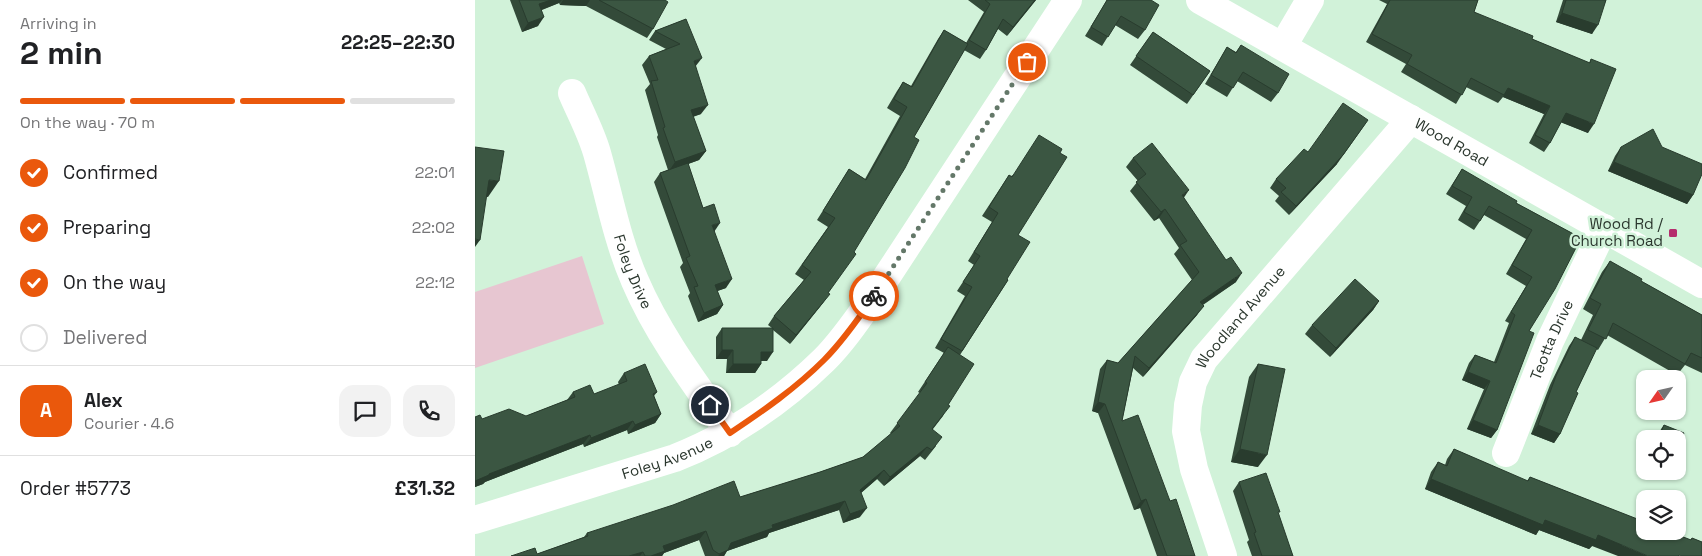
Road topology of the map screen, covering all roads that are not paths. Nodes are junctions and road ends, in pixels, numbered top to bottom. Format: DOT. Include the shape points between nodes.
graph roads {
  1 [pos="1068,0"];
  2 [pos="1200,0"];
  3 [pos="1310,0"];
  4 [pos="1283,46"];
  5 [pos="572,93"];
  6 [pos="1411,119"];
  7 [pos="1603,228"];
  8 [pos="1702,284"];
  9 [pos="730,433"];
  10 [pos="1506,453"];
  11 [pos="475,520"];
  12 [pos="1223,556"];
  1 -- 9 [label="street, Foley Avenue" via="854,325 807,375 766,410"];
  2 -- 4 [label="street, Wood Road"];
  3 -- 4 [label="street"];
  4 -- 6 [label="street, Wood Road"];
  5 -- 9 [label="street, Foley Drive" via="597,150 615,223 634,280 651,315"];
  6 -- 7 [label="street, Wood Road"];
  6 -- 12 [label="street, Woodland Avenue" via="1209,353 1193,382 1186,432 1189,450"];
  7 -- 8 [label="street, Wood Road"];
  7 -- 10 [label="street, Teotta Drive" via="1550,340"];
  9 -- 11 [label="street, Foley Avenue" via="675,458"];
}
